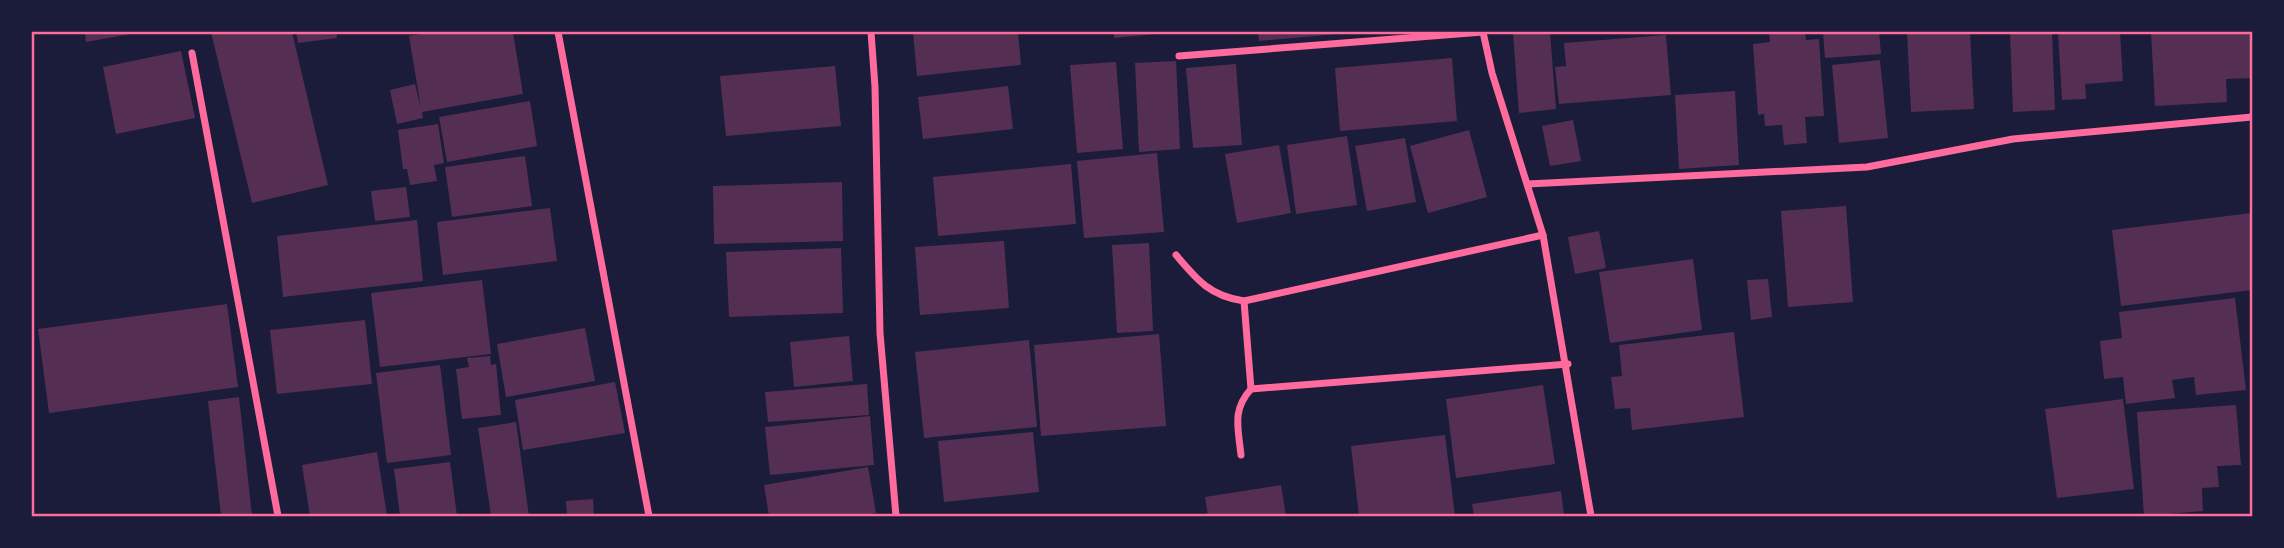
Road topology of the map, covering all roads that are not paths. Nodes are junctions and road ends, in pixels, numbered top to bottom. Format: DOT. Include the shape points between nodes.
graph roads {
  1 [pos="558,32"];
  2 [pos="871,32"];
  3 [pos="1483,32"];
  4 [pos="192,53"];
  5 [pos="1179,56"];
  6 [pos="2252,117"];
  7 [pos="1528,184"];
  8 [pos="1543,235"];
  9 [pos="1176,255"];
  10 [pos="1244,301"];
  11 [pos="1568,364"];
  12 [pos="1251,388"];
  13 [pos="1241,455"];
  14 [pos="278,516"];
  15 [pos="649,516"];
  16 [pos="896,516"];
  17 [pos="1591,516"];
  1 -- 15 [label="street"];
  2 -- 16 [label="street" via="880,332"];
  3 -- 5 [label="street"];
  3 -- 7 [label="street"];
  4 -- 14 [label="street"];
  6 -- 7 [label="street" via="2013,139 1867,167"];
  7 -- 8 [label="street"];
  8 -- 10 [label="street"];
  8 -- 11 [label="street"];
  9 -- 10 [label="street" via="1202,285"];
  10 -- 12 [label="street"];
  11 -- 12 [label="street"];
  11 -- 17 [label="street"];
  12 -- 13 [label="street" via="1240,401 1237,414"];
}
